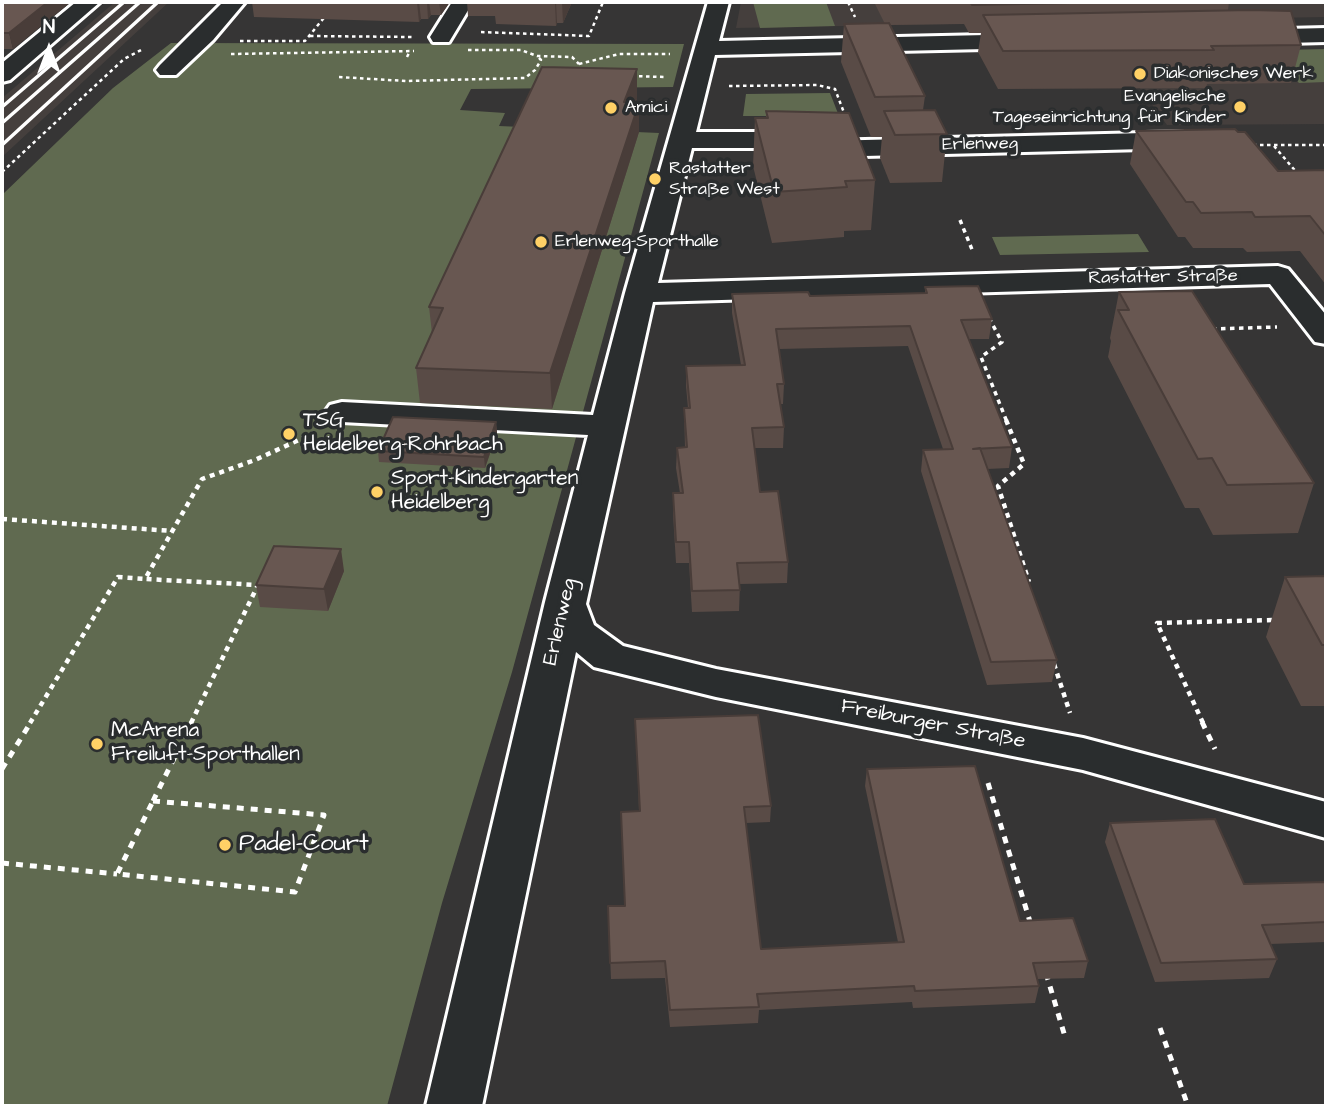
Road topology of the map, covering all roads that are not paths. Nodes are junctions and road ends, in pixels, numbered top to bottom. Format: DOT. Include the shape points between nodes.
graph roads {
  1 [pos="89,2"];
  2 [pos="234,2"];
  3 [pos="462,2"];
  4 [pos="718,2"];
  5 [pos="443,34"];
  6 [pos="1326,35"];
  7 [pos="203,36"];
  8 [pos="237,36"];
  9 [pos="1222,37"];
  10 [pos="1054,41"];
  11 [pos="702,67"];
  12 [pos="168,69"];
  13 [pos="2,75"];
  14 [pos="1238,139"];
  15 [pos="681,140"];
  16 [pos="640,293"];
  17 [pos="1323,331"];
  18 [pos="342,412"];
  19 [pos="608,426"];
  20 [pos="565,602"];
  21 [pos="1326,820"];
  22 [pos="454,1106"];
  1 -- 13 [label="street"];
  2 -- 7 [label="street"];
  3 -- 5 [label="street"];
  4 -- 11 [label="street, Erlenweg"];
  6 -- 9 [label="street"];
  7 -- 8 [label="street"];
  7 -- 12 [label="street"];
  10 -- 11 [label="street"];
  11 -- 15 [label="street, Erlenweg"];
  14 -- 15 [label="street, Erlenweg" via="824,149 793,140"];
  15 -- 16 [label="street, Erlenweg"];
  16 -- 17 [label="street, Rastatter Straße" via="1278,275"];
  16 -- 19 [label="street, Erlenweg"];
  18 -- 19 [label="street"];
  19 -- 20 [label="street, Erlenweg"];
  20 -- 21 [label="street, Freiburger Straße" via="577,632 609,657 716,684 1083,754"];
  20 -- 22 [label="street, Erlenweg"];
}
